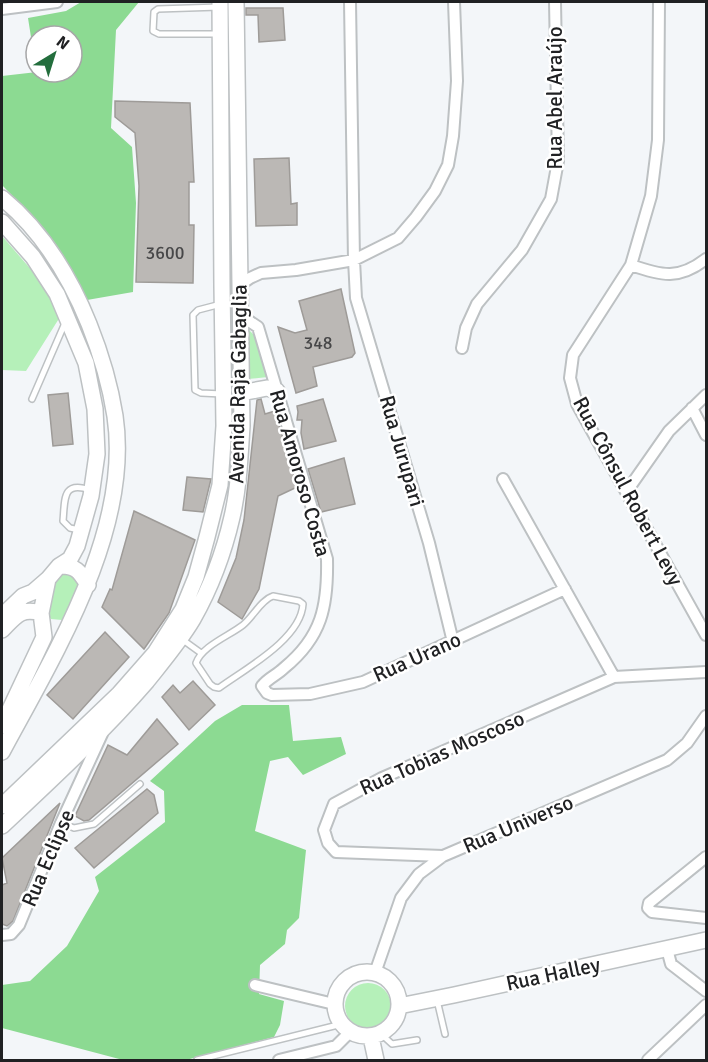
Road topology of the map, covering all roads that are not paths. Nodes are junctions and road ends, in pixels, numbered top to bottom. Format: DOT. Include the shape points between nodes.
graph roads {
  1 [pos="57,2"];
  2 [pos="236,2"];
  3 [pos="350,2"];
  4 [pos="454,2"];
  5 [pos="555,2"];
  6 [pos="659,2"];
  7 [pos="220,4"];
  8 [pos="2,9"];
  9 [pos="221,34"];
  10 [pos="2,198"];
  11 [pos="2,222"];
  12 [pos="239,256"];
  13 [pos="706,259"];
  14 [pos="354,260"];
  15 [pos="631,265"];
  16 [pos="261,273"];
  17 [pos="240,285"];
  18 [pos="222,304"];
  19 [pos="240,315"];
  20 [pos="66,318"];
  21 [pos="462,348"];
  22 [pos="277,392"];
  23 [pos="241,393"];
  24 [pos="224,394"];
  25 [pos="706,395"];
  26 [pos="32,399"];
  27 [pos="692,408"];
  28 [pos="706,435"];
  29 [pos="503,479"];
  30 [pos="92,491"];
  31 [pos="627,491"];
  32 [pos="82,531"];
  33 [pos="59,566"];
  34 [pos="48,579"];
  35 [pos="88,585"];
  36 [pos="565,589"];
  37 [pos="41,613"];
  38 [pos="2,616"];
  39 [pos="71,620"];
  40 [pos="2,630"];
  41 [pos="706,635"];
  42 [pos="180,637"];
  43 [pos="453,642"];
  44 [pos="201,653"];
  45 [pos="706,672"];
  46 [pos="614,676"];
  47 [pos="263,689"];
  48 [pos="706,716"];
  49 [pos="2,726"];
  50 [pos="105,728"];
  51 [pos="2,752"];
  52 [pos="72,760"];
  53 [pos="86,771"];
  54 [pos="140,783"];
  55 [pos="2,806"];
  56 [pos="61,822"];
  57 [pos="7,825"];
  58 [pos="443,856"];
  59 [pos="706,857"];
  60 [pos="706,918"];
  61 [pos="2,935"];
  62 [pos="706,940"];
  63 [pos="667,949"];
  64 [pos="375,973"];
  65 [pos="255,985"];
  66 [pos="706,991"];
  67 [pos="436,999"];
  68 [pos="334,1004"];
  69 [pos="706,1005"];
  70 [pos="399,1006"];
  71 [pos="346,1028"];
  72 [pos="376,1035"];
  73 [pos="445,1035"];
  74 [pos="417,1040"];
  75 [pos="197,1060"];
  76 [pos="279,1060"];
  77 [pos="376,1060"];
  78 [pos="648,1060"];
  1 -- 8 [label="street"];
  2 -- 12 [label="main road, Avenida Raja Gabaglia"];
  3 -- 14 [label="street, Rua Jurupari"];
  4 -- 14 [label="street" via="457,81 447,165 435,191 398,238"];
  5 -- 21 [label="street, Rua Abel Araújo" via="558,161 551,199 522,250 477,304"];
  6 -- 15 [label="street, Rua Cônsul Robert Levy" via="658,140 651,196"];
  7 -- 9 [label="main road, Avenida Raja Gabaglia"];
  7 -- 9 [label="lane" via="158,9 154,12 153,31"];
  9 -- 18 [label="main road, Avenida Raja Gabaglia"];
  10 -- 35 [label="main road" via="52,253 83,308 104,363 116,417 117,463 109,516"];
  11 -- 20 [label="main road" via="38,265 57,294"];
  12 -- 16 [label="street"];
  12 -- 17 [label="main road, Avenida Raja Gabaglia"];
  13 -- 15 [label="street" via="693,270 672,275"];
  14 -- 16 [label="street"];
  14 -- 43 [label="street, Rua Jurupari" via="357,298 429,543"];
  15 -- 31 [label="street, Rua Cônsul Robert Levy" via="573,355 570,378 577,404"];
  16 -- 17 [label="street"];
  17 -- 19 [label="main road, Avenida Raja Gabaglia"];
  18 -- 24 [label="main road, Avenida Raja Gabaglia"];
  18 -- 24 [label="lane" via="193,315 194,386 197,392"];
  19 -- 22 [label="street, Rua Amoroso Costa" via="258,327"];
  19 -- 23 [label="main road, Avenida Raja Gabaglia"];
  20 -- 26 [label="lane"];
  20 -- 30 [label="main road" via="86,363 95,409 97,454"];
  22 -- 23 [label="main road" via="267,388"];
  22 -- 47 [label="street, Rua Amoroso Costa" via="327,559 328,589 310,643 265,682"];
  23 -- 42 [label="main road, Avenida Raja Gabaglia" via="240,447 226,542 210,584"];
  24 -- 55 [label="main road, Avenida Raja Gabaglia" via="220,485 196,577 183,609 155,653 119,694"];
  25 -- 27 [label="street"];
  27 -- 28 [label="street"];
  27 -- 31 [label="street" via="669,431"];
  29 -- 36 [label="street"];
  30 -- 32 [label="main road"];
  30 -- 32 [label="lane" via="75,486 65,500 63,521"];
  31 -- 41 [label="street, Rua Cônsul Robert Levy"];
  32 -- 33 [label="main road" via="70,559"];
  33 -- 34 [label="main road"];
  33 -- 35 [label="main road" via="76,568"];
  34 -- 37 [label="main road"];
  34 -- 38 [label="main road"];
  35 -- 39 [label="main road"];
  36 -- 43 [label="street, Rua Urano"];
  36 -- 46 [label="street"];
  37 -- 39 [label="main road" via="48,622 65,625"];
  37 -- 40 [label="main road" via="26,610"];
  37 -- 49 [label="main road" via="44,637"];
  39 -- 51 [label="main road"];
  42 -- 44 [label="lane"];
  42 -- 50 [label="main road, Avenida Raja Gabaglia"];
  43 -- 47 [label="street, Rua Urano" via="363,682 310,694 272,695"];
  44 -- 44 [label="lane" via="198,667 210,684 219,688 277,647 300,616 303,604 269,597 245,623"];
  45 -- 46 [label="street, Rua Tobias Moscoso"];
  46 -- 58 [label="street, Rua Tobias Moscoso" via="382,778 334,804 327,818 324,830 336,852"];
  48 -- 58 [label="street, Rua Universo" via="687,743 667,760"];
  50 -- 52 [label="main road, Avenida Raja Gabaglia"];
  50 -- 53 [label="street, Rua Eclipse"];
  52 -- 53 [label="street" via="83,764"];
  52 -- 57 [label="main road, Avenida Raja Gabaglia"];
  53 -- 56 [label="street, Rua Eclipse"];
  54 -- 56 [label="lane" via="94,824 74,828"];
  56 -- 61 [label="street, Rua Eclipse" via="19,925 11,934"];
  58 -- 64 [label="street, Rua Universo" via="419,874 401,898"];
  59 -- 60 [label="street" via="649,903 648,908 652,912"];
  62 -- 63 [label="main road, Rua Halley"];
  63 -- 66 [label="street" via="671,964"];
  63 -- 67 [label="main road, Rua Halley"];
  64 -- 68 [label="main road" via="347,978"];
  64 -- 70 [label="main road" via="391,983"];
  65 -- 68 [label="street"];
  67 -- 70 [label="main road, Rua Halley"];
  67 -- 73 [label="lane"];
  68 -- 71 [label="main road" via="336,1015"];
  69 -- 78 [label="street"];
  70 -- 72 [label="main road" via="392,1024"];
  71 -- 72 [label="main road" via="360,1036"];
  71 -- 75 [label="lane"];
  71 -- 76 [label="street" via="336,1046"];
  72 -- 74 [label="lane" via="392,1044"];
  72 -- 77 [label="main road"];
}
